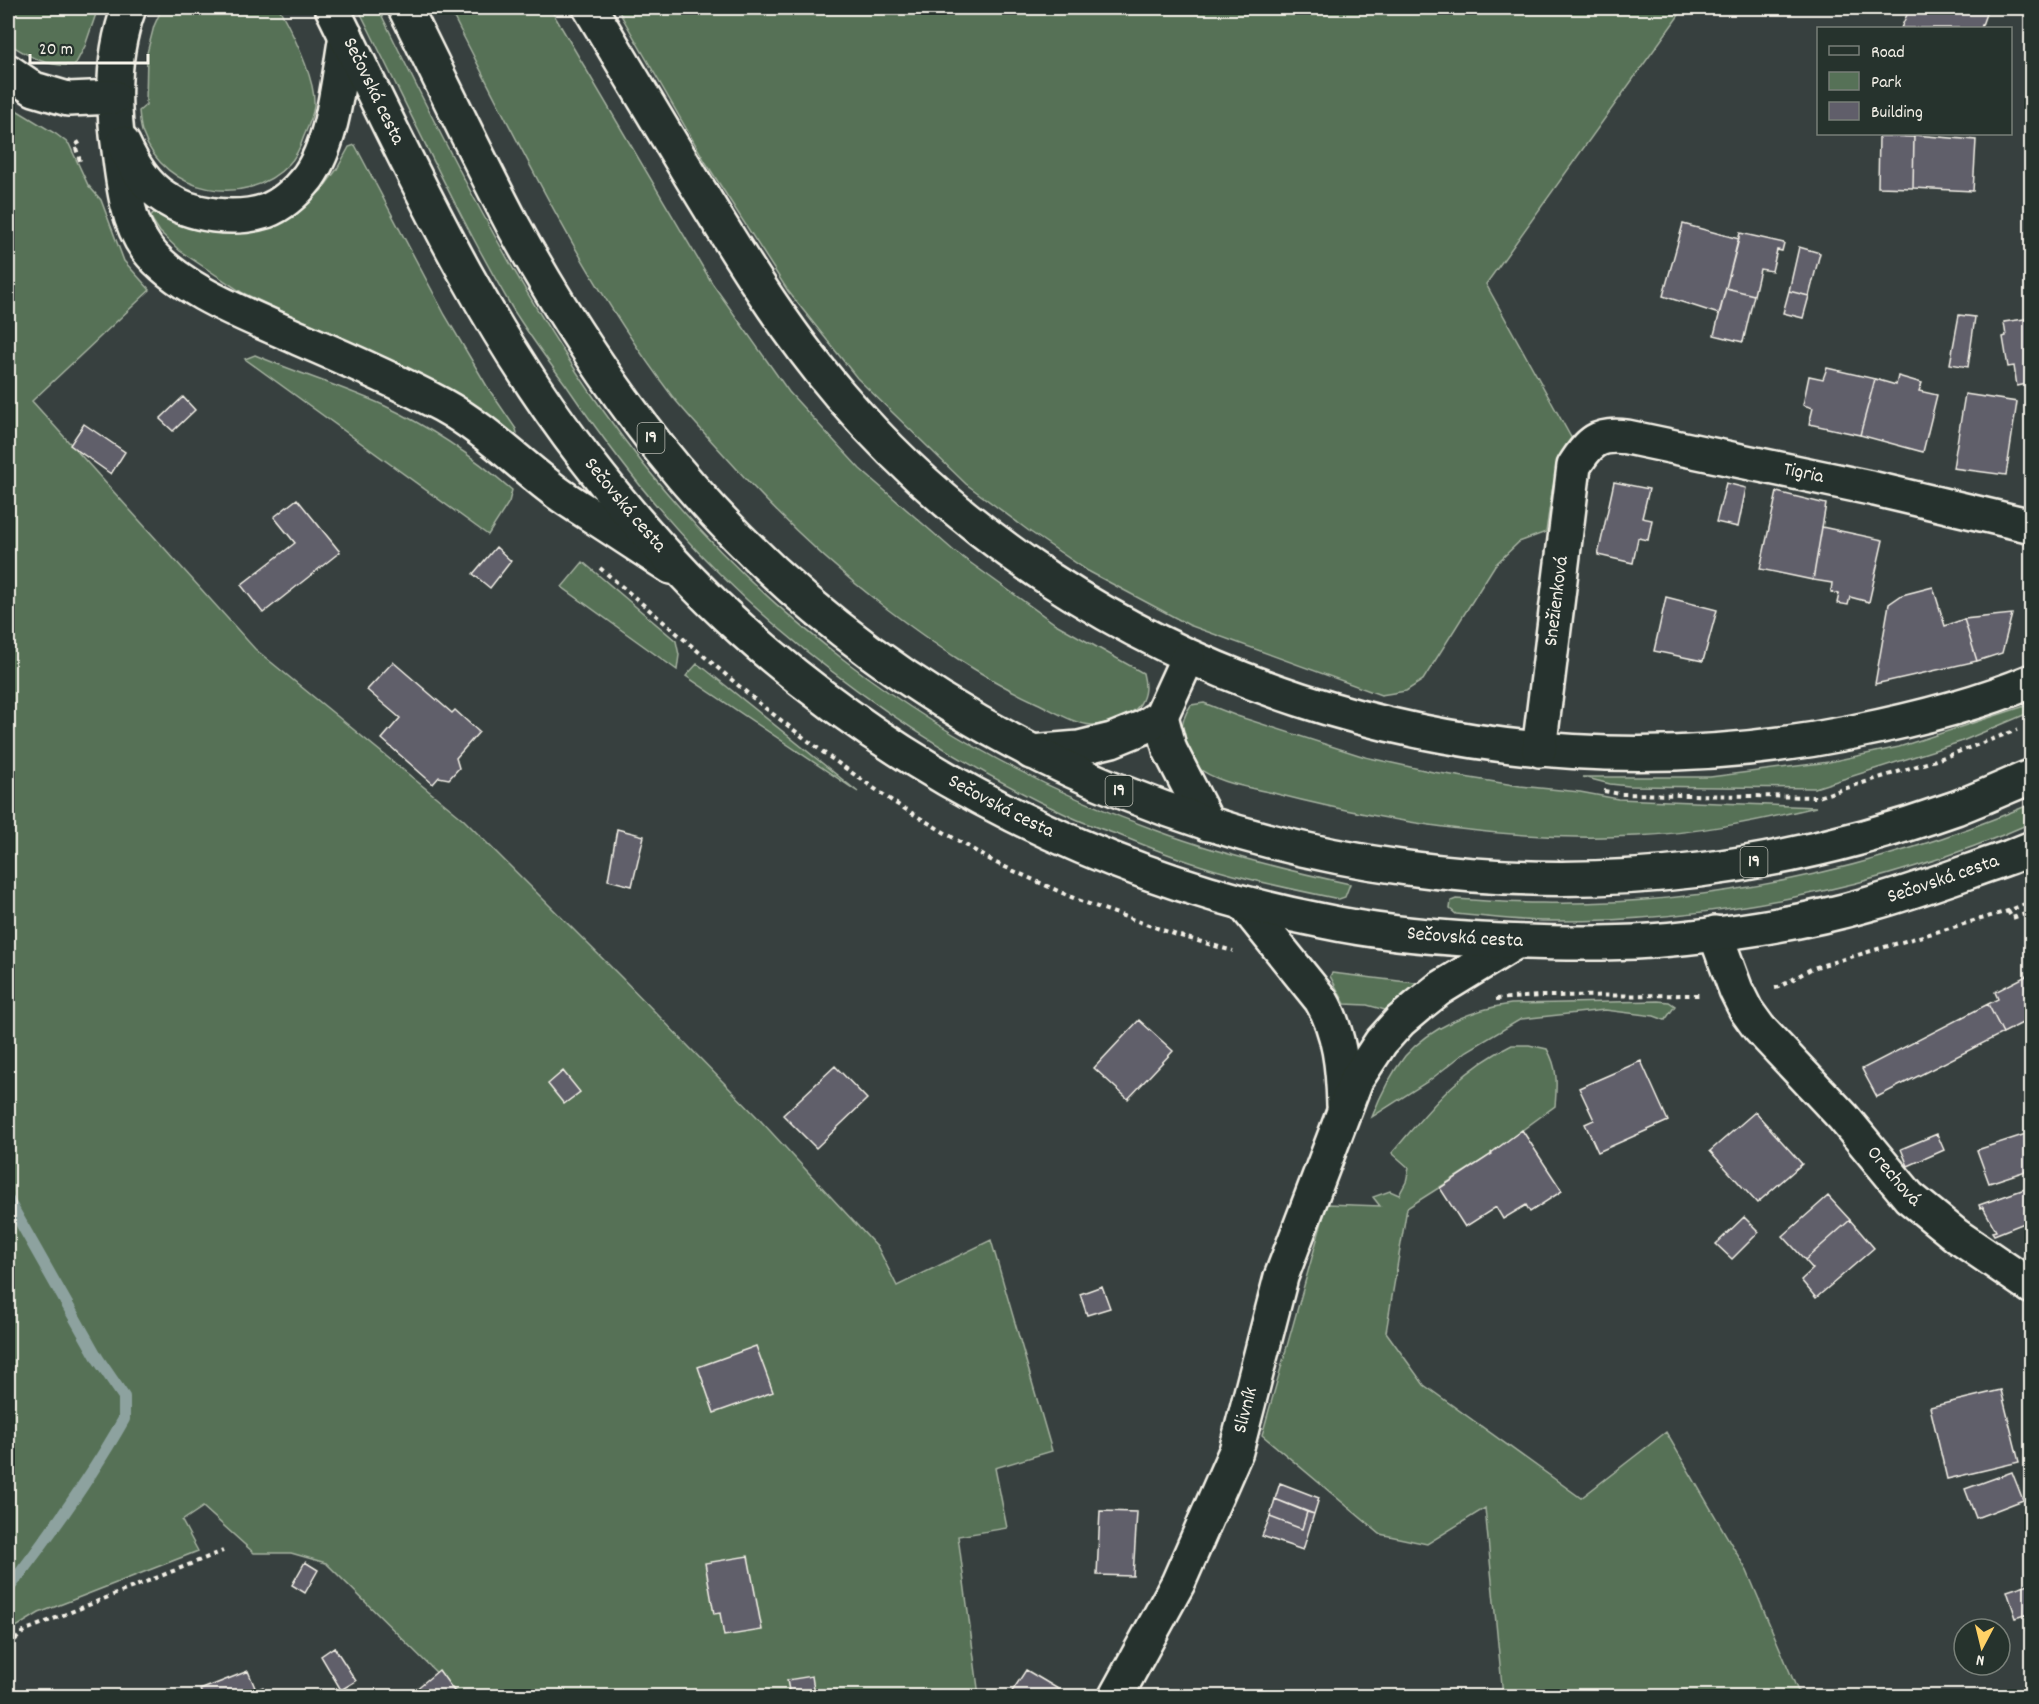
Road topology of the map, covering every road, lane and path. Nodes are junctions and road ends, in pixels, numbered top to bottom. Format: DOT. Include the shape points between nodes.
graph roads {
  1 [pos="129,8"];
  2 [pos="332,8"];
  3 [pos="405,8"];
  4 [pos="590,8"];
  5 [pos="346,36"];
  6 [pos="8,72"];
  7 [pos="115,113"];
  8 [pos="1581,455"];
  9 [pos="2031,526"];
  10 [pos="692,581"];
  11 [pos="1188,657"];
  12 [pos="2031,681"];
  13 [pos="1161,716"];
  14 [pos="2021,728"];
  15 [pos="1539,750"];
  16 [pos="1031,752"];
  17 [pos="2031,776"];
  18 [pos="1598,789"];
  19 [pos="1208,824"];
  20 [pos="2031,848"];
  21 [pos="1243,903"];
  22 [pos="2008,911"];
  23 [pos="2031,912"];
  24 [pos="1715,933"];
  25 [pos="1516,942"];
  26 [pos="1344,1110"];
  27 [pos="2031,1287"];
  28 [pos="223,1551"];
  29 [pos="8,1646"];
  30 [pos="1116,1696"];
  1 -- 7 [label="street" via="122,28"];
  2 -- 5 [label="street, Sečovská cesta"];
  3 -- 16 [label="street, 19" via="514,226 566,316 659,449 780,578 831,620 928,692"];
  4 -- 11 [label="street" via="748,271 841,396 945,500 1021,561 1096,609"];
  5 -- 7 [label="street" via="323,150 308,176 286,200 267,211 242,216 211,214 164,197 131,162"];
  5 -- 10 [label="street, Sečovská cesta" via="445,237 500,333 583,455"];
  6 -- 7 [label="street" via="34,89"];
  7 -- 10 [label="street" via="126,196 146,248 163,266 206,295 444,406 498,443 551,488"];
  8 -- 9 [label="street, Tigria" via="1598,438 1627,437"];
  8 -- 15 [label="street, Snežienková" via="1572,480"];
  10 -- 21 [label="street, Sečovská cesta" via="742,631 806,682 894,748 961,788 1089,851"];
  11 -- 13 [label="street"];
  11 -- 15 [label="street" via="1382,724 1458,740"];
  12 -- 15 [label="street" via="1931,714 1825,738 1666,753"];
  13 -- 16 [label="street" via="1112,740 1079,748"];
  13 -- 19 [label="street" via="1170,750"];
  14 -- 18 [label="path" via="1818,797 1620,794"];
  16 -- 19 [label="street, 19"];
  17 -- 19 [label="street, 19" via="1956,808 1827,846 1709,868 1615,877 1464,875 1351,860"];
  20 -- 24 [label="street, Sečovská cesta" via="1866,905"];
  21 -- 25 [label="street, Sečovská cesta" via="1366,928"];
  21 -- 26 [label="street" via="1330,1016 1340,1055"];
  22 -- 23 [label="path" via="2012,918"];
  24 -- 25 [label="street, Sečovská cesta" via="1648,941"];
  24 -- 27 [label="street, Orechová" via="1746,1010 1759,1028 1843,1117 1909,1197"];
  25 -- 26 [label="street, Slivník" via="1439,988 1400,1022 1370,1056"];
  26 -- 30 [label="street, Slivník" via="1281,1276 1236,1451 1178,1582"];
  28 -- 29 [label="path" via="26,1630"];
}
